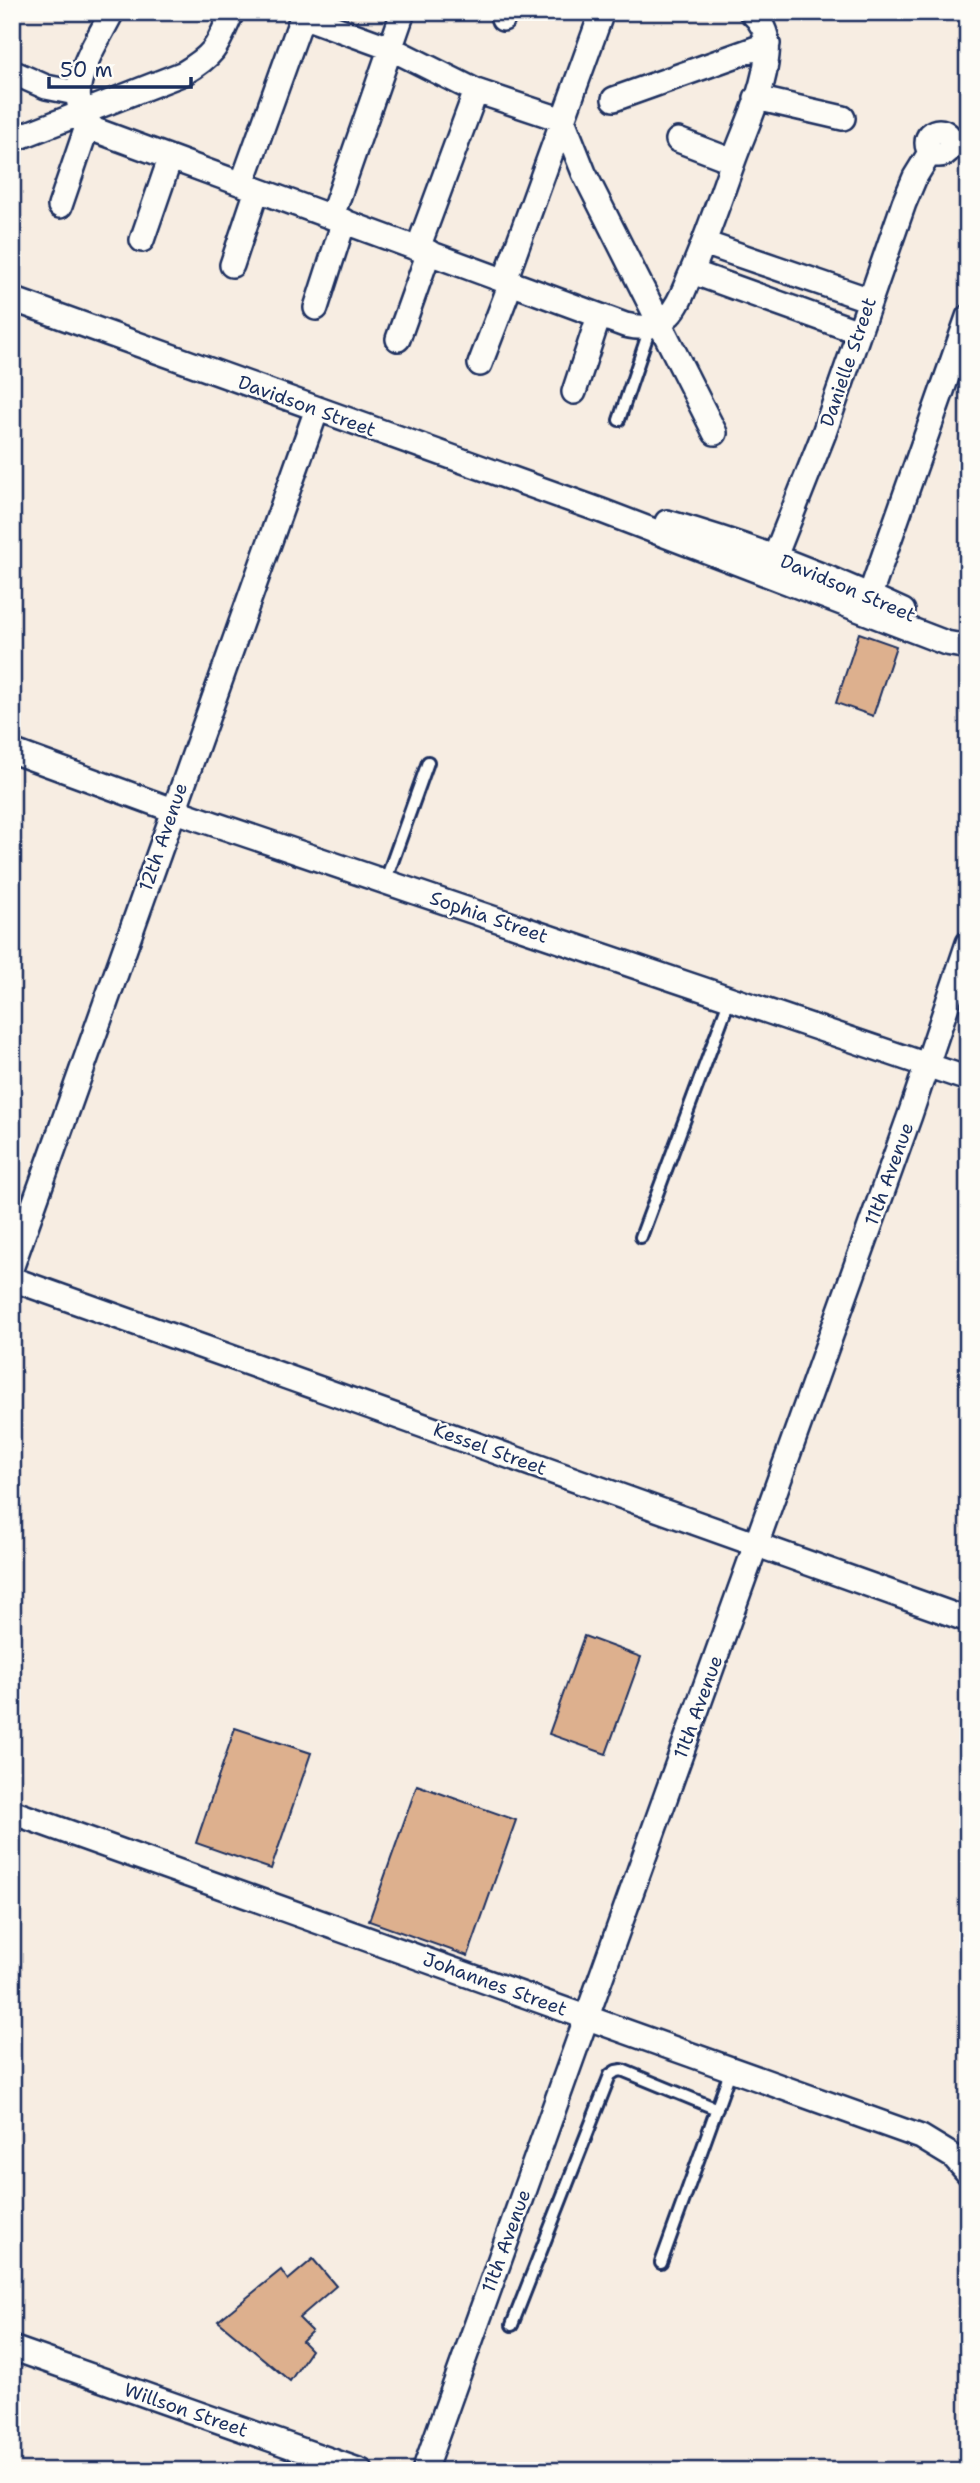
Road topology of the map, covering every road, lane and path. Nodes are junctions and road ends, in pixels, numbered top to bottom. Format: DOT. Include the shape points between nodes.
graph roads {
  1 [pos="232,12"];
  2 [pos="403,12"];
  3 [pos="603,12"];
  4 [pos="751,12"];
  5 [pos="303,14"];
  6 [pos="104,15"];
  7 [pos="768,44"];
  8 [pos="390,48"];
  9 [pos="12,72"];
  10 [pos="475,91"];
  11 [pos="756,98"];
  12 [pos="614,99"];
  13 [pos="82,110"];
  14 [pos="843,118"];
  15 [pos="562,120"];
  16 [pos="12,140"];
  17 [pos="678,140"];
  18 [pos="930,151"];
  19 [pos="170,159"];
  20 [pos="733,161"];
  21 [pos="249,187"];
  22 [pos="61,206"];
  23 [pos="338,219"];
  24 [pos="142,240"];
  25 [pos="704,243"];
  26 [pos="423,250"];
  27 [pos="232,265"];
  28 [pos="692,272"];
  29 [pos="508,282"];
  30 [pos="12,299"];
  31 [pos="870,300"];
  32 [pos="316,308"];
  33 [pos="599,316"];
  34 [pos="968,317"];
  35 [pos="655,326"];
  36 [pos="859,332"];
  37 [pos="398,339"];
  38 [pos="480,364"];
  39 [pos="574,392"];
  40 [pos="317,409"];
  41 [pos="619,420"];
  42 [pos="715,433"];
  43 [pos="824,433"];
  44 [pos="771,566"];
  45 [pos="809,571"];
  46 [pos="870,595"];
  47 [pos="968,646"];
  48 [pos="12,751"];
  49 [pos="428,762"];
  50 [pos="173,810"];
  51 [pos="385,881"];
  52 [pos="968,944"];
  53 [pos="730,998"];
  54 [pos="926,1064"];
  55 [pos="968,1079"];
  56 [pos="641,1237"];
  57 [pos="12,1266"];
  58 [pos="12,1279"];
  59 [pos="757,1544"];
  60 [pos="968,1620"];
  61 [pos="12,1812"];
  62 [pos="586,2017"];
  63 [pos="731,2069"];
  64 [pos="717,2109"];
  65 [pos="963,2157"];
  66 [pos="661,2263"];
  67 [pos="512,2325"];
  68 [pos="12,2348"];
  69 [pos="361,2471"];
  70 [pos="425,2471"];
  1 -- 13 [label="street" via="216,48 199,65"];
  2 -- 8 [label="street"];
  3 -- 15 [label="street"];
  4 -- 7 [label="street" via="761,22"];
  5 -- 8 [label="street"];
  5 -- 21 [label="street"];
  6 -- 13 [label="street" via="79,80"];
  7 -- 11 [label="street"];
  7 -- 12 [label="street"];
  8 -- 10 [label="street"];
  8 -- 23 [label="street"];
  9 -- 13 [label="street"];
  10 -- 15 [label="street"];
  10 -- 26 [label="street"];
  11 -- 14 [label="street"];
  11 -- 20 [label="street"];
  13 -- 16 [label="street"];
  13 -- 19 [label="street" via="103,134"];
  13 -- 22 [label="street"];
  15 -- 29 [label="street"];
  15 -- 35 [label="street"];
  17 -- 20 [label="street"];
  18 -- 31 [label="street, Danielle Street" via="904,203"];
  19 -- 21 [label="street"];
  19 -- 24 [label="street"];
  20 -- 25 [label="street"];
  21 -- 23 [label="street"];
  21 -- 27 [label="street"];
  23 -- 26 [label="street"];
  23 -- 32 [label="street"];
  25 -- 28 [label="street"];
  25 -- 31 [label="street"];
  26 -- 29 [label="street"];
  26 -- 37 [label="street"];
  28 -- 35 [label="street" via="671,314"];
  28 -- 36 [label="street"];
  29 -- 33 [label="street"];
  29 -- 38 [label="street"];
  30 -- 40 [label="street, Davidson Street"];
  31 -- 36 [label="street, Danielle Street"];
  33 -- 35 [label="street" via="625,325"];
  33 -- 39 [label="street"];
  34 -- 46 [label="street"];
  35 -- 41 [label="lane"];
  35 -- 42 [label="street"];
  36 -- 43 [label="street, Danielle Street"];
  40 -- 44 [label="street, Davidson Street"];
  40 -- 50 [label="street, 12th Avenue"];
  43 -- 44 [label="street, Danielle Street"];
  43 -- 45 [label="street" via="803,497 795,541"];
  44 -- 45 [label="street, Davidson Street"];
  44 -- 47 [label="street, Davidson Street" via="946,643"];
  45 -- 46 [label="street, Davidson Street"];
  46 -- 47 [label="street, Davidson Street"];
  48 -- 50 [label="street, Sophia Street"];
  49 -- 51 [label="lane"];
  50 -- 51 [label="street, Sophia Street"];
  50 -- 57 [label="street, 12th Avenue"];
  51 -- 53 [label="street, Sophia Street"];
  52 -- 54 [label="street, 11th Avenue"];
  53 -- 54 [label="street, Sophia Street"];
  53 -- 56 [label="lane"];
  54 -- 55 [label="street, Sophia Street"];
  54 -- 59 [label="street, 11th Avenue"];
  58 -- 59 [label="street, Kessel Street"];
  59 -- 60 [label="street, Kessel Street"];
  59 -- 62 [label="street, 11th Avenue"];
  61 -- 62 [label="street, Johannes Street"];
  62 -- 63 [label="street, Johannes Street"];
  62 -- 70 [label="street, 11th Avenue"];
  63 -- 64 [label="lane"];
  63 -- 65 [label="street, Johannes Street" via="921,2137"];
  64 -- 66 [label="lane"];
  64 -- 67 [label="lane" via="622,2070 610,2075"];
  68 -- 69 [label="street, Willson Street"];
}
